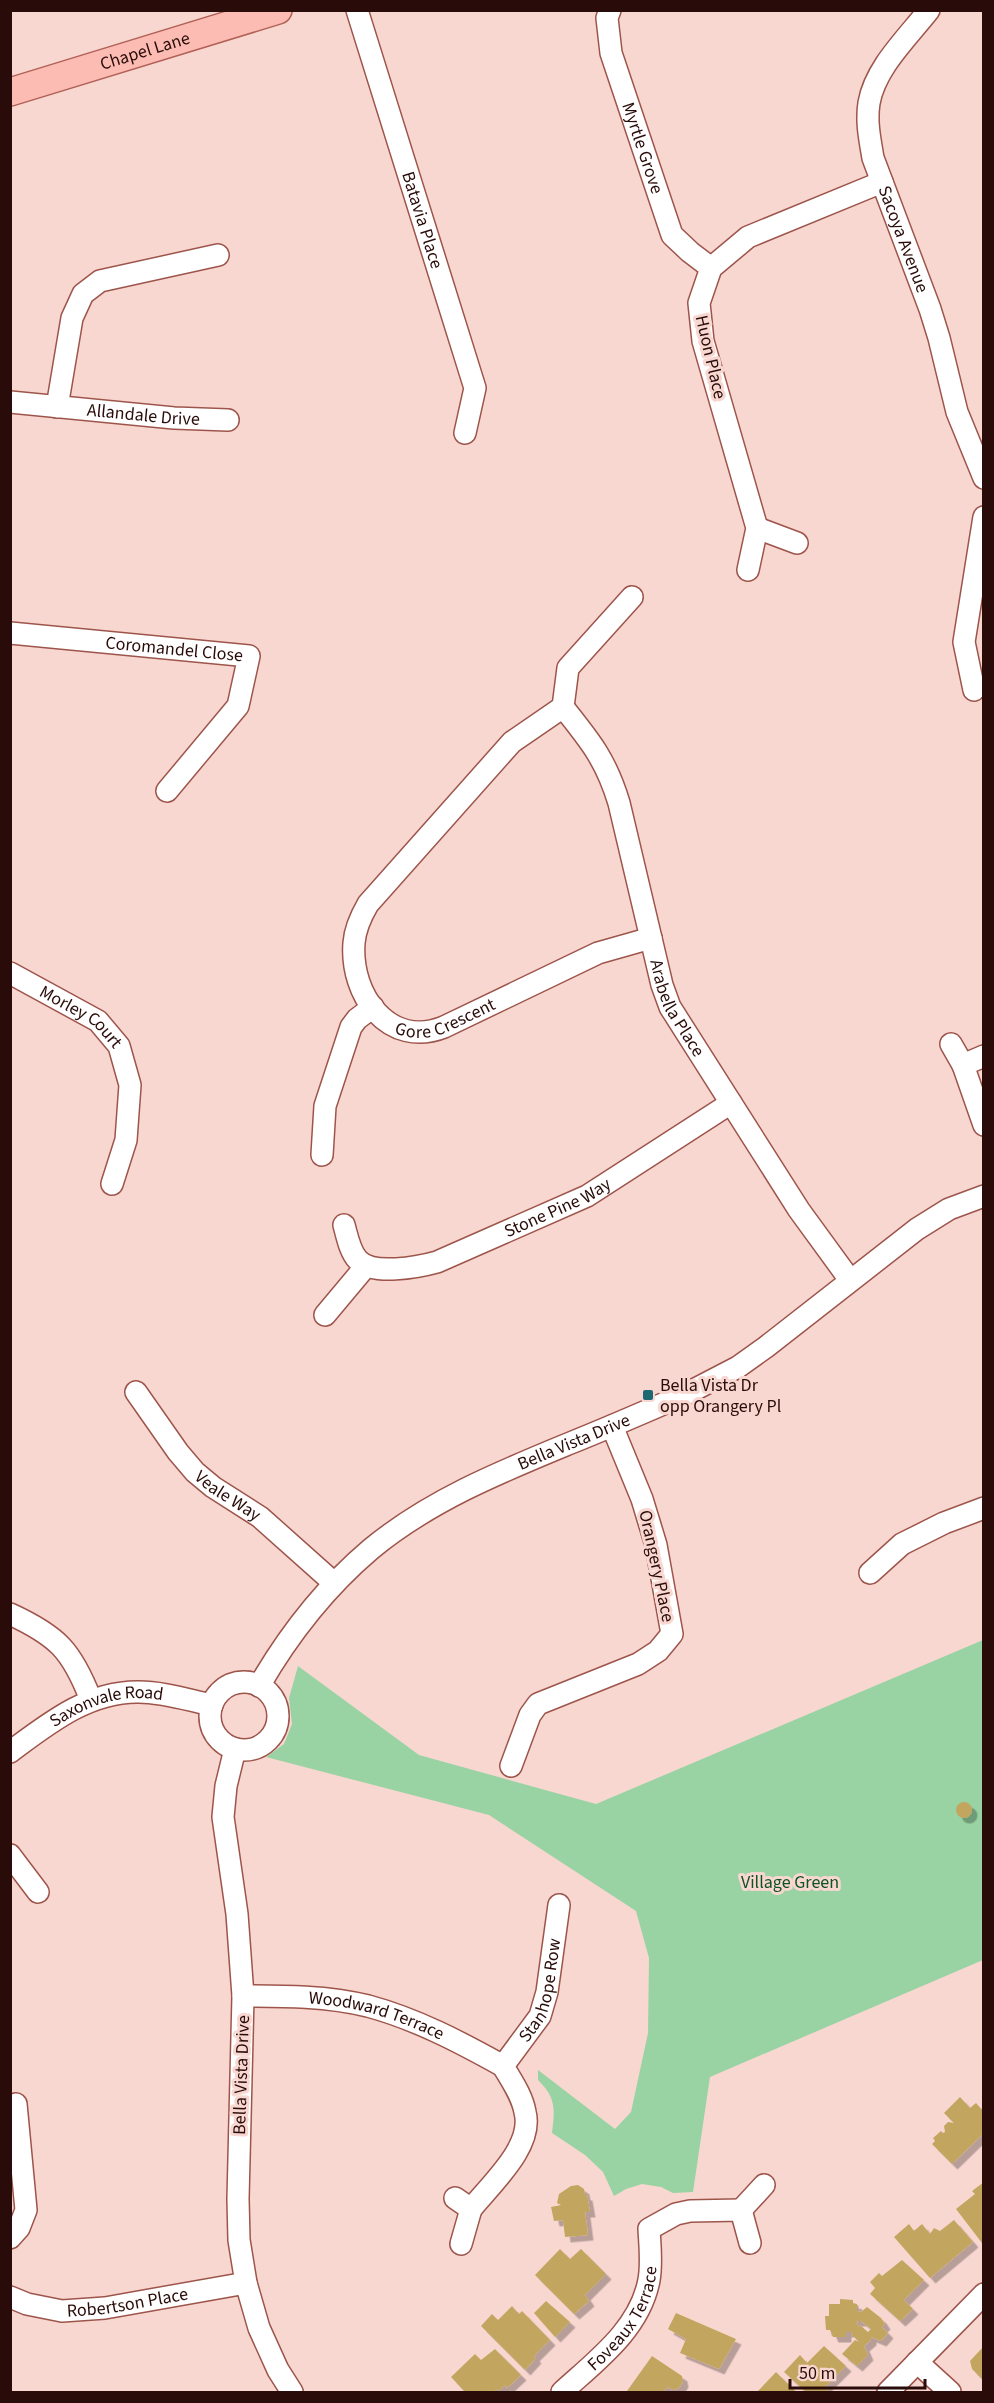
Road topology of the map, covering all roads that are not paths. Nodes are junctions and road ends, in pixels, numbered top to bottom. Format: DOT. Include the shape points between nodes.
graph roads {
  1 [pos="278,10"];
  2 [pos="357,10"];
  3 [pos="610,10"];
  4 [pos="929,10"];
  5 [pos="10,92"];
  6 [pos="882,182"];
  7 [pos="218,255"];
  8 [pos="711,268"];
  9 [pos="10,402"];
  10 [pos="57,406"];
  11 [pos="228,420"];
  12 [pos="465,433"];
  13 [pos="984,478"];
  14 [pos="984,517"];
  15 [pos="756,528"];
  16 [pos="797,543"];
  17 [pos="748,570"];
  18 [pos="632,597"];
  19 [pos="10,633"];
  20 [pos="974,690"];
  21 [pos="563,707"];
  22 [pos="167,791"];
  23 [pos="651,938"];
  24 [pos="10,973"];
  25 [pos="373,1007"];
  26 [pos="951,1044"];
  27 [pos="984,1056"];
  28 [pos="963,1065"];
  29 [pos="731,1103"];
  30 [pos="984,1125"];
  31 [pos="322,1155"];
  32 [pos="112,1184"];
  33 [pos="984,1196"];
  34 [pos="344,1225"];
  35 [pos="366,1266"];
  36 [pos="850,1280"];
  37 [pos="325,1315"];
  38 [pos="136,1392"];
  39 [pos="612,1426"];
  40 [pos="984,1508"];
  41 [pos="870,1573"];
  42 [pos="334,1583"];
  43 [pos="10,1614"];
  44 [pos="259,1686"];
  45 [pos="91,1700"];
  46 [pos="212,1705"];
  47 [pos="235,1749"];
  48 [pos="10,1752"];
  49 [pos="511,1766"];
  50 [pos="14,1867"];
  51 [pos="38,1892"];
  52 [pos="559,1905"];
  53 [pos="243,1996"];
  54 [pos="503,2066"];
  55 [pos="15,2104"];
  56 [pos="764,2185"];
  57 [pos="741,2210"];
  58 [pos="10,2238"];
  59 [pos="750,2243"];
  60 [pos="461,2244"];
  61 [pos="246,2283"];
  62 [pos="984,2294"];
  63 [pos="10,2297"];
  64 [pos="917,2362"];
  65 [pos="292,2392"];
  66 [pos="562,2392"];
  67 [pos="888,2392"];
  68 [pos="950,2392"];
  1 -- 5 [label="main road, Chapel Lane"];
  2 -- 12 [label="street, Batavia Place" via="475,388"];
  3 -- 8 [label="street, Myrtle Grove" via="607,18 611,53 672,235"];
  4 -- 6 [label="street, Sacoya Avenue" via="879,77 869,102 868,130"];
  6 -- 8 [label="street" via="748,237"];
  6 -- 13 [label="street, Sacoya Avenue" via="930,309 957,412"];
  7 -- 10 [label="street" via="100,281 83,294 72,318"];
  8 -- 15 [label="street, Huon Place" via="699,303 703,341"];
  9 -- 10 [label="street, Allandale Drive"];
  10 -- 11 [label="street, Allandale Drive"];
  14 -- 20 [label="street" via="963,642"];
  15 -- 16 [label="street"];
  15 -- 17 [label="street, Huon Place"];
  18 -- 21 [label="street" via="568,668"];
  19 -- 22 [label="street, Coromandel Close" via="249,656 238,706"];
  21 -- 23 [label="street, Arabella Place" via="610,774"];
  21 -- 25 [label="street, Gore Crescent" via="512,742 368,904 356,931 354,956 364,993"];
  23 -- 25 [label="street, Gore Crescent" via="598,953 434,1031 411,1033 399,1029 388,1024"];
  23 -- 29 [label="street, Arabella Place" via="670,1007"];
  24 -- 32 [label="street, Morley Court" via="98,1021 119,1046 130,1085 126,1140"];
  25 -- 31 [label="street" via="351,1027 325,1106"];
  26 -- 28 [label="street"];
  27 -- 28 [label="street"];
  28 -- 30 [label="street"];
  29 -- 35 [label="street, Stone Pine Way" via="565,1208 437,1262 400,1268"];
  29 -- 36 [label="street, Arabella Place" via="799,1210"];
  33 -- 36 [label="street, Bella Vista Drive" via="935,1217"];
  34 -- 35 [label="street" via="357,1260"];
  35 -- 37 [label="street"];
  36 -- 39 [label="street, Bella Vista Drive" via="738,1367"];
  38 -- 42 [label="street, Veale Way" via="195,1472 260,1517"];
  39 -- 42 [label="street, Bella Vista Drive" via="480,1482 430,1508 371,1549"];
  39 -- 49 [label="street, Orangery Place" via="642,1498 656,1545 672,1634 658,1651 638,1664 538,1704"];
  40 -- 41 [label="street" via="902,1544"];
  42 -- 44 [label="street, Bella Vista Drive" via="289,1638"];
  43 -- 45 [label="street" via="45,1631 64,1648"];
  44 -- 46 [label="street" via="230,1686"];
  44 -- 47 [label="street" via="274,1702 278,1714 276,1727 260,1746"];
  45 -- 46 [label="street, Saxonvale Road" via="141,1692"];
  45 -- 48 [label="street, Saxonvale Road"];
  46 -- 47 [label="street" via="210,1719 214,1731 222,1742"];
  47 -- 53 [label="street, Bella Vista Drive" via="223,1817 237,1914"];
  50 -- 51 [label="street"];
  52 -- 54 [label="street, Stanhope Row" via="548,1992 540,2016"];
  53 -- 54 [label="street, Woodward Terrace" via="308,1998 368,2006 415,2021"];
  53 -- 61 [label="street, Bella Vista Drive" via="238,2199"];
  54 -- 60 [label="street" via="525,2110 526,2135 515,2154 463,2204"];
  55 -- 58 [label="street" via="26,2210"];
  56 -- 57 [label="street"];
  57 -- 59 [label="street"];
  57 -- 66 [label="street, Foveaux Terrace" via="690,2211 649,2229 649,2281 643,2302 620,2338"];
  61 -- 63 [label="street, Robertson Place" via="105,2308 62,2311"];
  61 -- 65 [label="street, Bella Vista Drive" via="260,2328"];
  62 -- 64 [label="street"];
  64 -- 67 [label="street"];
  64 -- 68 [label="street"];
}
